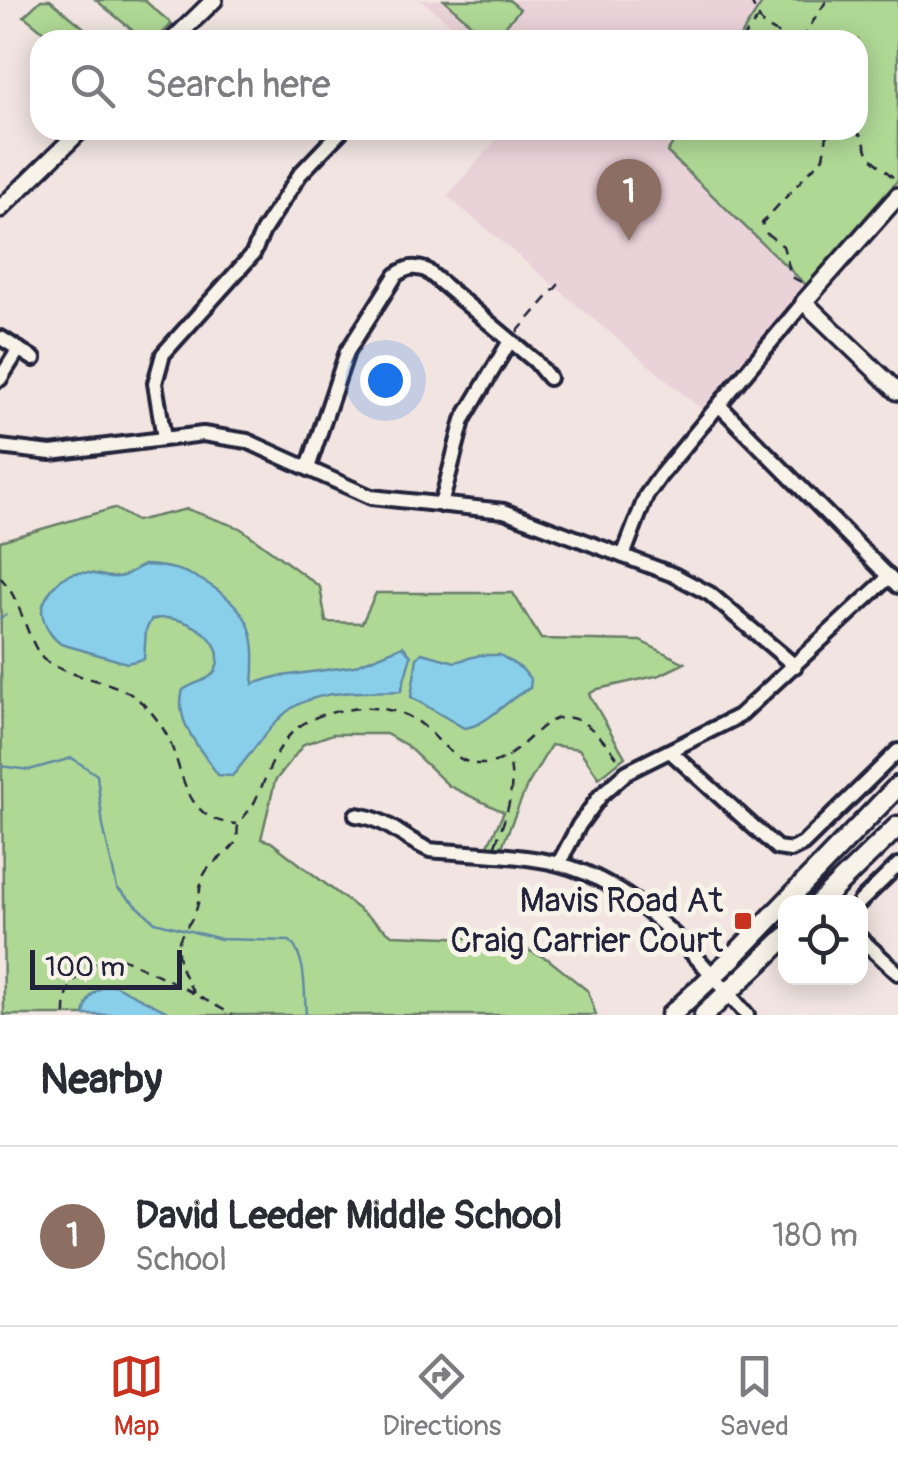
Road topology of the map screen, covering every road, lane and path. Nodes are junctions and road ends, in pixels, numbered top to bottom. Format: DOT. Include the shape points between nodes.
graph roads {
  1 [pos="214,0"];
  2 [pos="750,0"];
  3 [pos="827,0"];
  4 [pos="759,18"];
  5 [pos="183,30"];
  6 [pos="749,30"];
  7 [pos="770,30"];
  8 [pos="808,30"];
  9 [pos="71,140"];
  10 [pos="332,140"];
  11 [pos="826,140"];
  12 [pos="863,140"];
  13 [pos="894,178"];
  14 [pos="898,196"];
  15 [pos="0,210"];
  16 [pos="802,282"];
  17 [pos="559,284"];
  18 [pos="804,302"];
  19 [pos="1,338"];
  20 [pos="510,341"];
  21 [pos="18,349"];
  22 [pos="34,359"];
  23 [pos="549,378"];
  24 [pos="0,379"];
  25 [pos="898,392"];
  26 [pos="719,405"];
  27 [pos="164,438"];
  28 [pos="0,447"];
  29 [pos="308,468"];
  30 [pos="441,506"];
  31 [pos="623,556"];
  32 [pos="0,577"];
  33 [pos="893,582"];
  34 [pos="795,666"];
  35 [pos="898,750"];
  36 [pos="671,752"];
  37 [pos="508,754"];
  38 [pos="627,772"];
  39 [pos="898,786"];
  40 [pos="356,815"];
  41 [pos="239,824"];
  42 [pos="898,826"];
  43 [pos="490,856"];
  44 [pos="559,864"];
  45 [pos="898,865"];
  46 [pos="827,895"];
  47 [pos="867,895"];
  48 [pos="778,945"];
  49 [pos="868,945"];
  50 [pos="898,973"];
  51 [pos="713,976"];
  52 [pos="728,992"];
  53 [pos="194,993"];
  54 [pos="65,1015"];
  55 [pos="232,1015"];
  56 [pos="671,1015"];
  57 [pos="704,1015"];
  58 [pos="747,1015"];
  1 -- 5 [label="street"];
  2 -- 4 [label="path"];
  3 -- 8 [label="path"];
  4 -- 6 [label="path"];
  4 -- 7 [label="path"];
  9 -- 15 [label="street"];
  10 -- 27 [label="street" via="300,174 252,254 163,354 155,384"];
  11 -- 16 [label="path" via="823,156 762,223 782,246 792,277"];
  12 -- 13 [label="path" via="869,156"];
  14 -- 18 [label="street"];
  17 -- 20 [label="path"];
  18 -- 25 [label="street"];
  18 -- 26 [label="street"];
  19 -- 21 [label="street"];
  20 -- 23 [label="street"];
  20 -- 29 [label="street" via="426,270 405,268 347,352"];
  20 -- 30 [label="street" via="463,420"];
  21 -- 22 [label="street"];
  21 -- 24 [label="street"];
  26 -- 31 [label="street" via="646,496"];
  26 -- 33 [label="street"];
  27 -- 28 [label="street" via="51,454"];
  27 -- 29 [label="street" via="203,434 247,441"];
  29 -- 30 [label="street" via="371,497"];
  30 -- 31 [label="street" via="504,511"];
  31 -- 34 [label="street" via="710,594"];
  32 -- 41 [label="path" via="43,659 137,696 164,729 196,805 214,820"];
  33 -- 34 [label="street"];
  34 -- 36 [label="street" via="739,716"];
  35 -- 36 [label="street" via="790,850 777,848"];
  36 -- 38 [label="street"];
  37 -- 38 [label="path" via="550,720 571,719 602,738"];
  37 -- 41 [label="path" via="492,764 468,762 413,718 374,708 333,712 286,738"];
  37 -- 43 [label="path" via="510,807"];
  38 -- 44 [label="street" via="579,824"];
  39 -- 51 [label="main road"];
  40 -- 43 [label="street" via="389,824 430,850"];
  41 -- 53 [label="path" via="236,844 202,876 194,916 180,938 177,951"];
  42 -- 46 [label="main road"];
  43 -- 44 [label="street"];
  44 -- 51 [label="street" via="629,895"];
  45 -- 47 [label="street"];
  48 -- 52 [label="main road"];
  49 -- 50 [label="street"];
  51 -- 52 [label="street"];
  51 -- 56 [label="main road"];
  52 -- 57 [label="main road"];
  52 -- 58 [label="street"];
  53 -- 54 [label="path" via="115,955 78,974 64,995"];
  53 -- 55 [label="path"];
}
